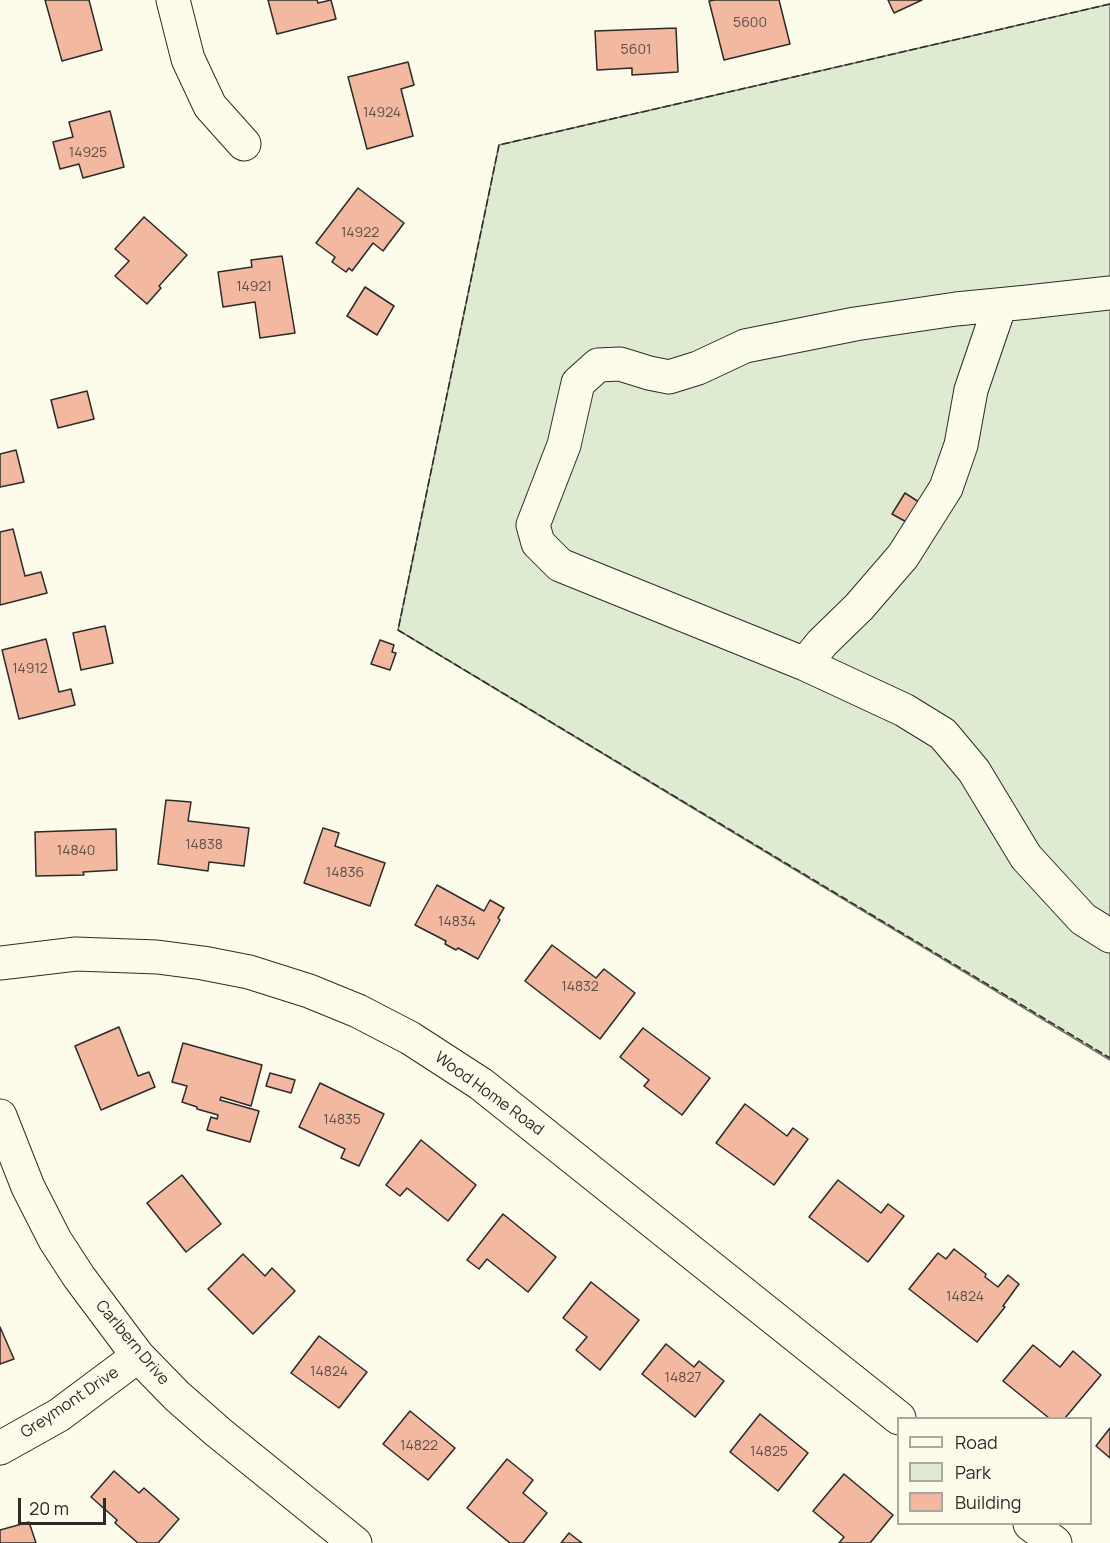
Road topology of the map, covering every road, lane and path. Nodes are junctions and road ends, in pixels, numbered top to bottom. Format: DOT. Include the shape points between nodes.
graph roads {
  1 [pos="173,0"];
  2 [pos="244,144"];
  3 [pos="1110,293"];
  4 [pos="1000,305"];
  5 [pos="805,663"];
  6 [pos="1110,936"];
  7 [pos="0,963"];
  8 [pos="0,1116"];
  9 [pos="138,1356"];
  10 [pos="897,1417"];
  11 [pos="0,1448"];
  12 [pos="1031,1525"];
  13 [pos="355,1543"];
  14 [pos="1055,1543"];
  1 -- 2 [label="street" via="188,59 210,106"];
  3 -- 4 [label="street"];
  4 -- 5 [label="street" via="971,390 961,445 946,488 903,556 860,608"];
  4 -- 5 [label="street" via="855,324 745,346 669,377 620,364 598,365 578,383 564,446 532,525 538,543 560,565"];
  5 -- 6 [label="street" via="904,710 943,734 974,771 1026,857 1083,919"];
  7 -- 10 [label="street, Wood Home Road" via="76,954 203,963 249,972 358,1011 410,1038 481,1084"];
  8 -- 9 [label="street, Carlbern Drive" via="28,1188 55,1240"];
  9 -- 11 [label="street, Greymont Drive" via="59,1415"];
  9 -- 13 [label="street, Carlbern Drive" via="218,1432"];
  12 -- 14 [label="street"];
}
